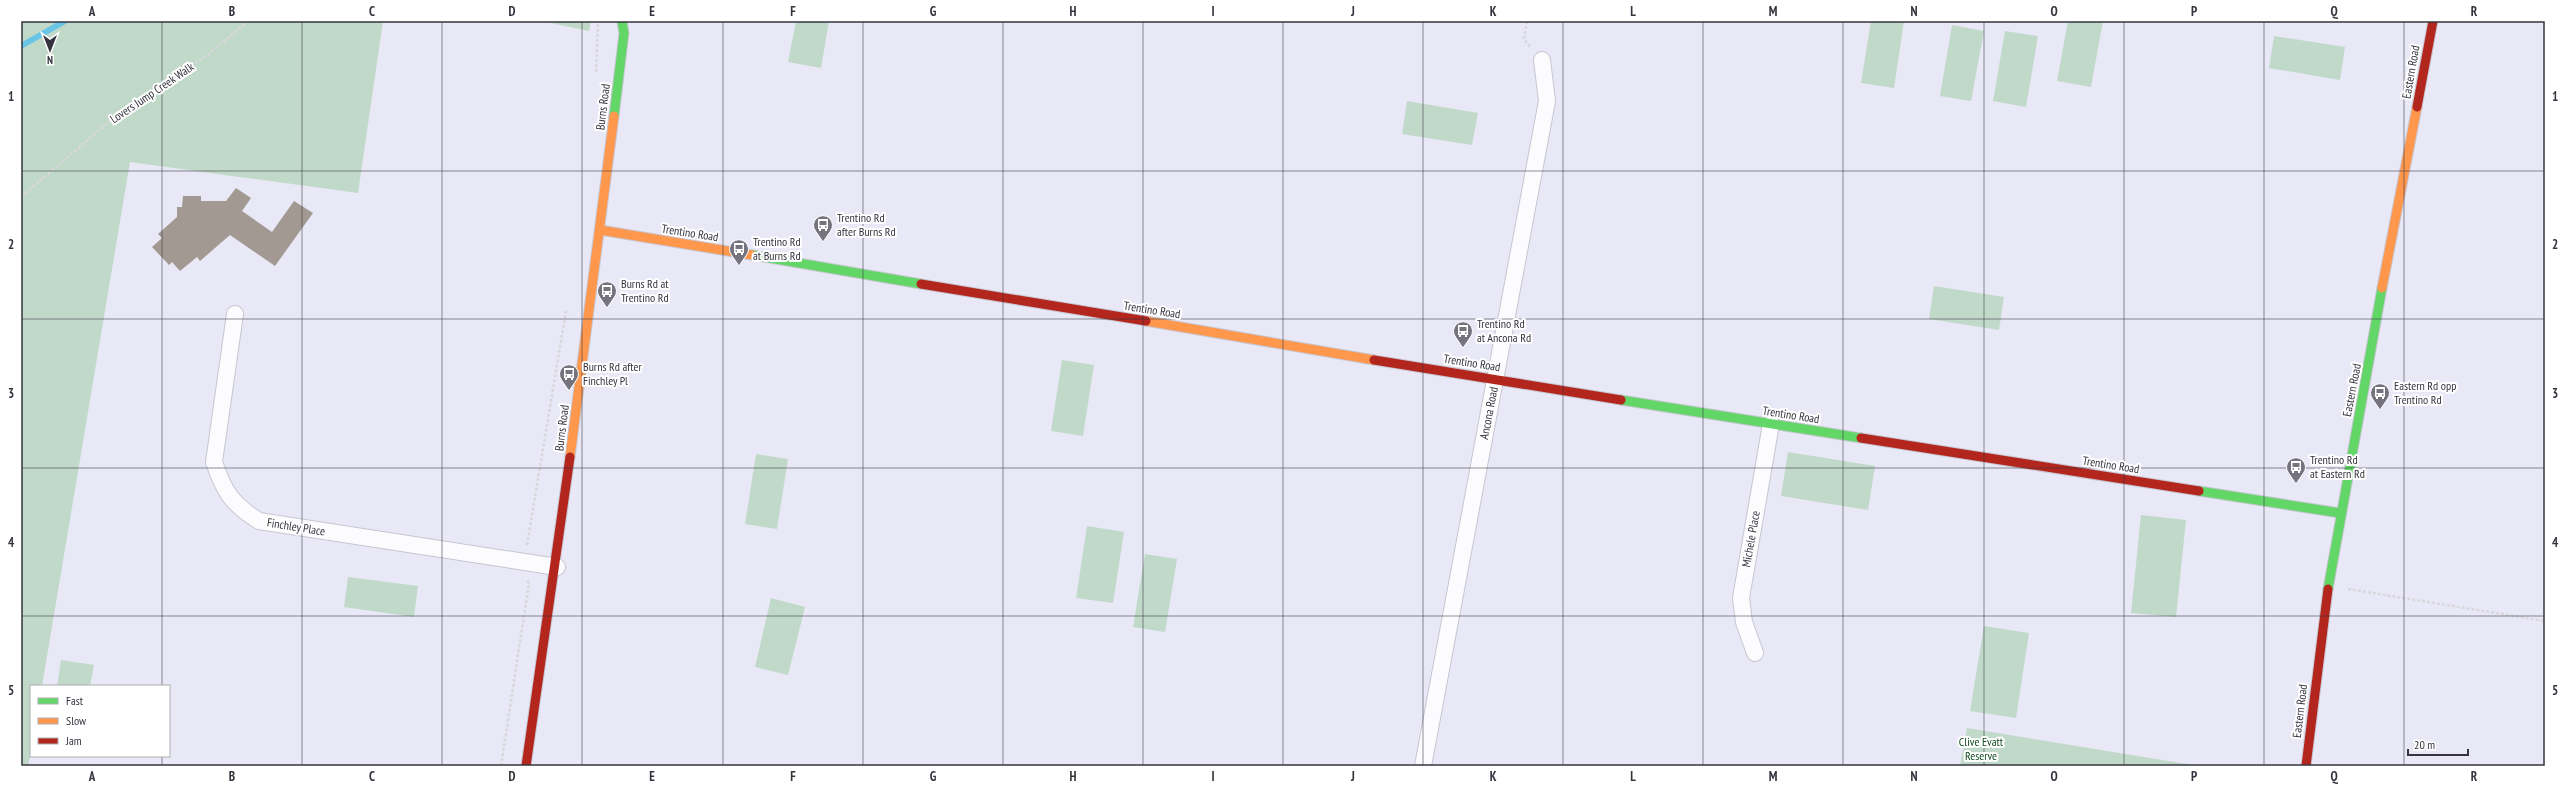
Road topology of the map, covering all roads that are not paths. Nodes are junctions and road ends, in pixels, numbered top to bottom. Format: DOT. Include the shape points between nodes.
graph roads {
  1 [pos="622,21"];
  2 [pos="2433,21"];
  3 [pos="1542,60"];
  4 [pos="600,230"];
  5 [pos="235,314"];
  6 [pos="1495,379"];
  7 [pos="1771,424"];
  8 [pos="2340,513"];
  9 [pos="556,567"];
  10 [pos="1755,653"];
  11 [pos="2306,765"];
  12 [pos="526,766"];
  13 [pos="1423,766"];
  1 -- 4 [label="street, Burns Road" via="624,33"];
  2 -- 8 [label="street, Eastern Road"];
  3 -- 6 [label="street, Ancona Road" via="1547,101"];
  4 -- 6 [label="street, Trentino Road"];
  4 -- 9 [label="street, Burns Road"];
  5 -- 9 [label="street, Finchley Place" via="214,462 229,498 242,510 259,521"];
  6 -- 7 [label="street, Trentino Road"];
  6 -- 13 [label="street, Ancona Road"];
  7 -- 8 [label="street, Trentino Road"];
  7 -- 10 [label="street, Michele Place" via="1741,598 1744,622"];
  8 -- 11 [label="street, Eastern Road" via="2328,586"];
  9 -- 12 [label="street, Burns Road"];
}
